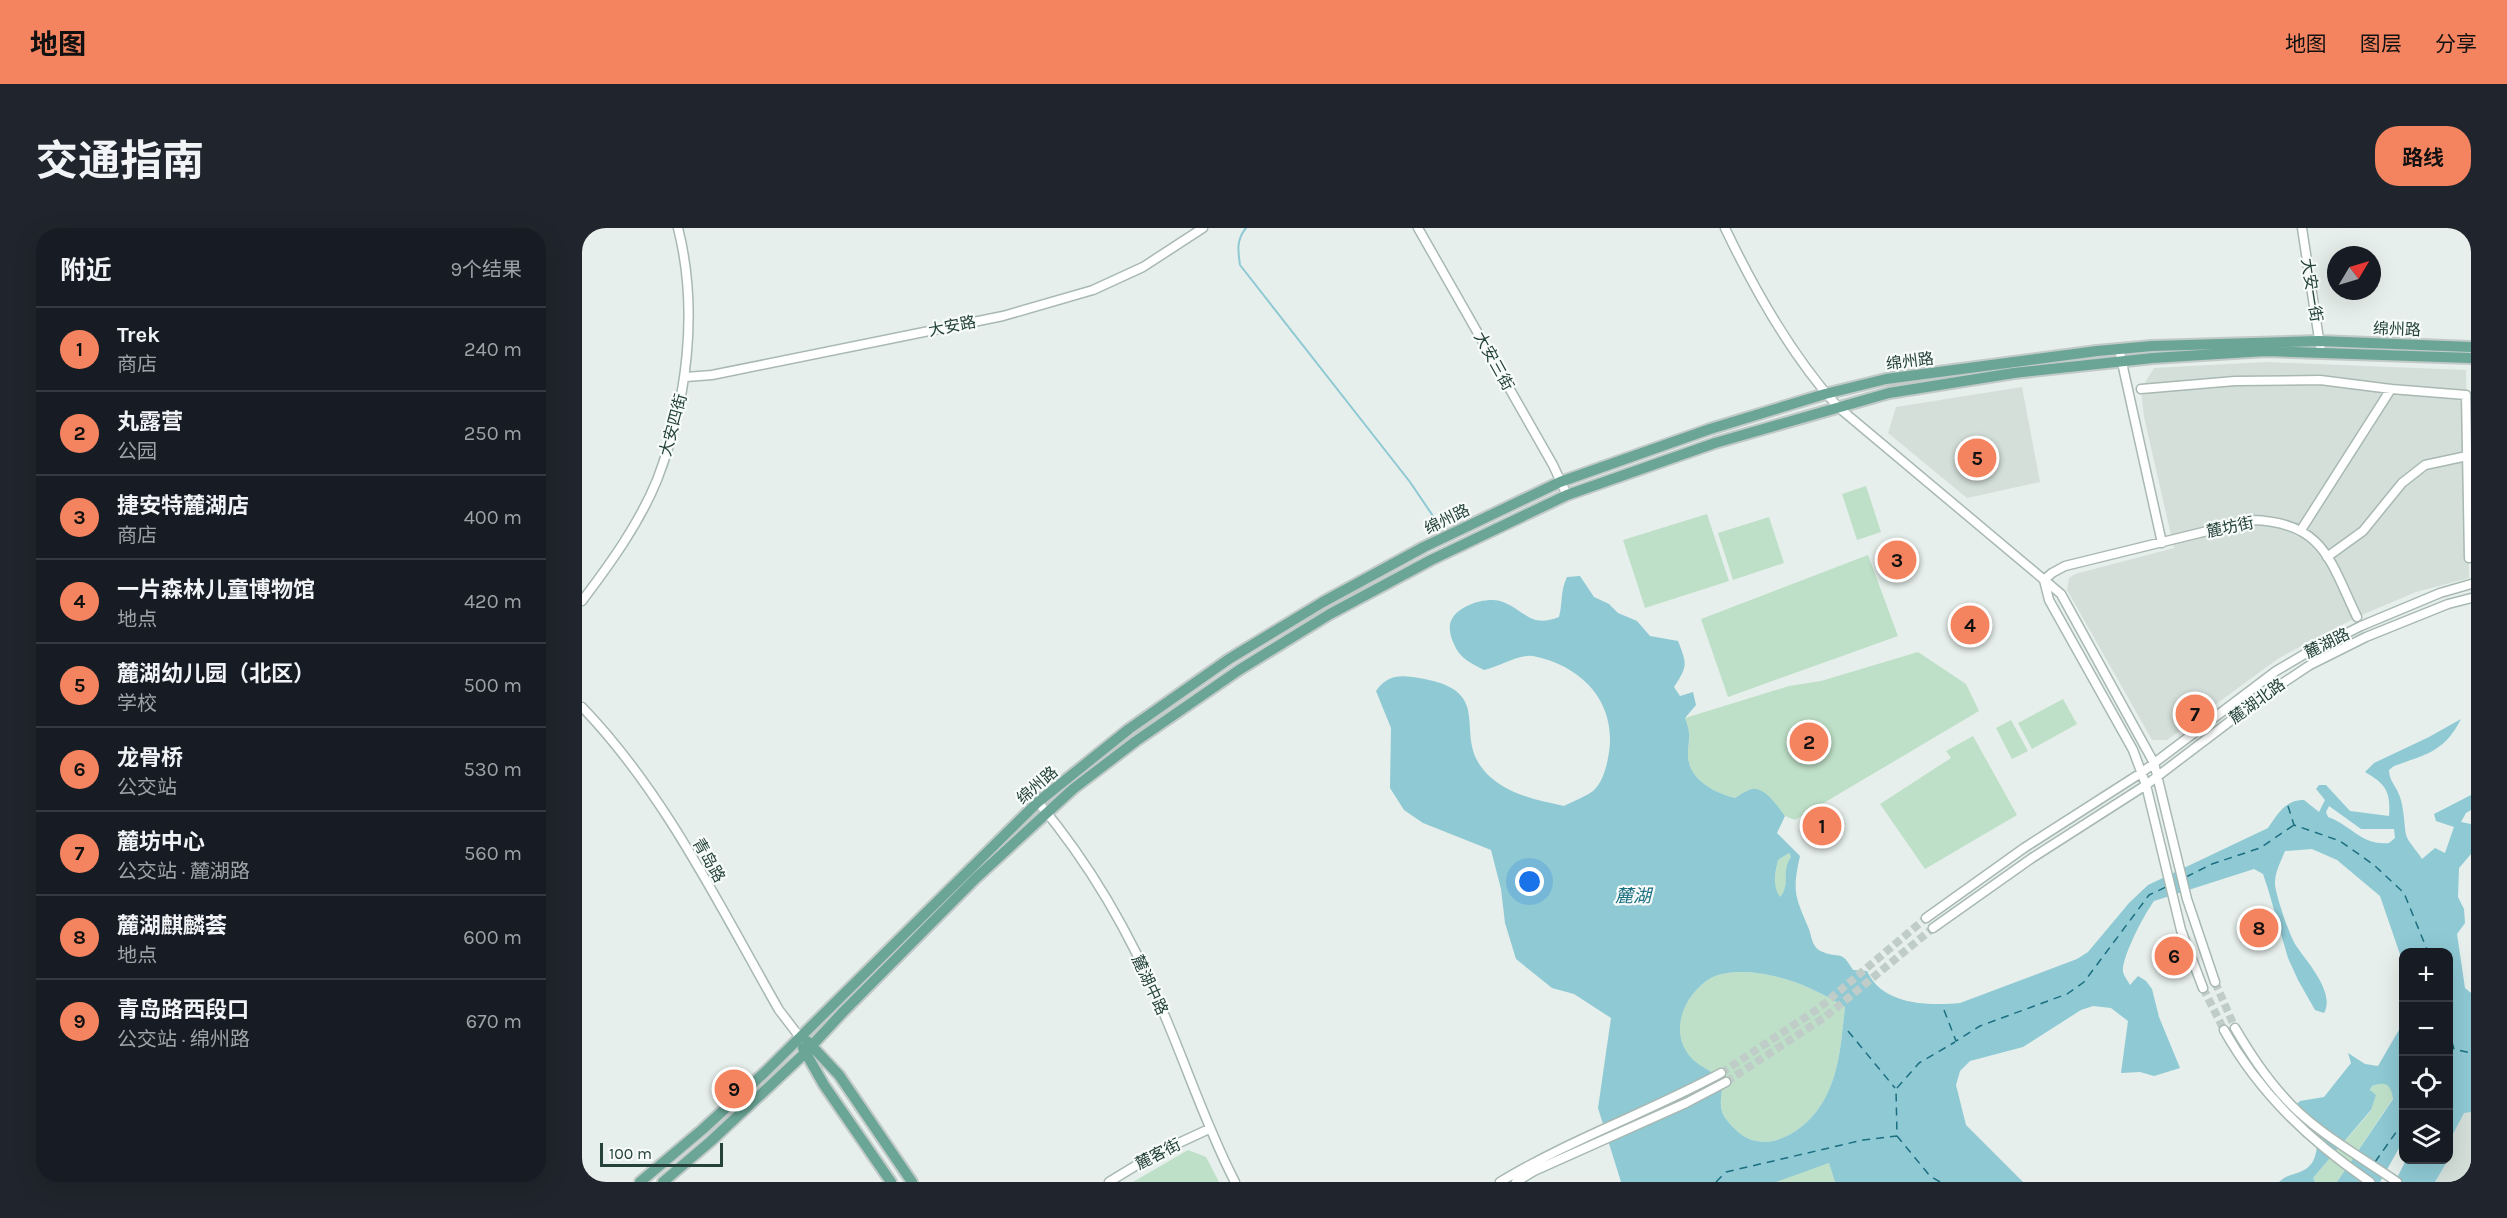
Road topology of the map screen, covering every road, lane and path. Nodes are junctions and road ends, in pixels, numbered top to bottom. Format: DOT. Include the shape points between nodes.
graph roads {
  1 [pos="678,228"];
  2 [pos="1203,228"];
  3 [pos="1418,228"];
  4 [pos="1725,228"];
  5 [pos="2302,228"];
  6 [pos="2320,347"];
  7 [pos="2471,347"];
  8 [pos="2120,349"];
  9 [pos="2471,358"];
  10 [pos="2122,361"];
  11 [pos="686,377"];
  12 [pos="2141,389"];
  13 [pos="2391,389"];
  14 [pos="1825,394"];
  15 [pos="1838,407"];
  16 [pos="2467,456"];
  17 [pos="1560,482"];
  18 [pos="1567,495"];
  19 [pos="2301,530"];
  20 [pos="2162,543"];
  21 [pos="2327,557"];
  22 [pos="2469,558"];
  23 [pos="2044,580"];
  24 [pos="2471,584"];
  25 [pos="2471,598"];
  26 [pos="582,602"];
  27 [pos="2357,617"];
  28 [pos="2370,622"];
  29 [pos="2350,632"];
  30 [pos="2375,633"];
  31 [pos="2355,642"];
  32 [pos="582,707"];
  33 [pos="2154,763"];
  34 [pos="2141,773"];
  35 [pos="2158,777"];
  36 [pos="2146,785"];
  37 [pos="1038,802"];
  38 [pos="1046,812"];
  39 [pos="1926,918"];
  40 [pos="1933,928"];
  41 [pos="2215,982"];
  42 [pos="2203,988"];
  43 [pos="2235,1028"];
  44 [pos="2224,1030"];
  45 [pos="800,1036"];
  46 [pos="812,1044"];
  47 [pos="804,1054"];
  48 [pos="2252,1057"];
  49 [pos="2243,1062"];
  50 [pos="1721,1073"];
  51 [pos="1726,1082"];
  52 [pos="1209,1129"];
  53 [pos="640,1182"];
  54 [pos="663,1182"];
  55 [pos="891,1182"];
  56 [pos="912,1182"];
  57 [pos="1109,1182"];
  58 [pos="1235,1182"];
  59 [pos="1500,1182"];
  60 [pos="1516,1182"];
  61 [pos="2370,1182"];
  62 [pos="2397,1182"];
  1 -- 11 [label="street, 大安四街" via="687,290"];
  2 -- 11 [label="street, 大安路" via="1143,267 1093,290 1003,316 724,373"];
  3 -- 17 [label="street, 大安三街"];
  4 -- 14 [label="street" via="1749,277"];
  5 -- 6 [label="street, 大安一街"];
  6 -- 7 [label="main road, 绵州路"];
  6 -- 8 [label="main road, 绵州路"];
  6 -- 9 [label="main road, 绵州路"];
  6 -- 10 [label="main road, 绵州路"];
  8 -- 10 [label="street"];
  8 -- 14 [label="main road, 绵州路" via="1886,379"];
  10 -- 15 [label="main road, 绵州路" via="1923,387"];
  10 -- 20 [label="street"];
  11 -- 26 [label="street, 大安四街" via="656,482 613,559"];
  12 -- 13 [label="street" via="2235,381 2320,380"];
  13 -- 16 [label="street" via="2466,395"];
  13 -- 19 [label="street"];
  14 -- 15 [label="street"];
  14 -- 17 [label="main road, 绵州路" via="1710,429"];
  15 -- 18 [label="main road, 绵州路" via="1715,443"];
  15 -- 23 [label="street"];
  16 -- 21 [label="street" via="2425,465 2402,483 2363,531"];
  16 -- 22 [label="street"];
  17 -- 18 [label="street, 大安三街"];
  17 -- 37 [label="main road, 绵州路" via="1424,547 1229,659 1129,729"];
  18 -- 38 [label="main road, 绵州路" via="1330,614 1136,741"];
  19 -- 20 [label="street, 麓坊街" via="2286,523 2252,520"];
  19 -- 21 [label="street, 麓坊街" via="2311,536"];
  20 -- 23 [label="street, 麓坊街" via="2065,566"];
  21 -- 27 [label="street, 麓坊街"];
  23 -- 33 [label="street" via="2061,594"];
  23 -- 34 [label="street" via="2049,600 2133,750"];
  24 -- 28 [label="street, 麓湖路"];
  25 -- 30 [label="street, 麓湖北路"];
  28 -- 29 [label="street, 麓湖路"];
  28 -- 30 [label="street"];
  29 -- 31 [label="street"];
  29 -- 33 [label="street, 麓湖路" via="2276,671"];
  30 -- 31 [label="street, 麓湖北路"];
  31 -- 35 [label="street, 麓湖北路" via="2284,681"];
  32 -- 45 [label="street, 青岛路" via="664,812 780,1010"];
  33 -- 34 [label="street, 麓湖路"];
  33 -- 35 [label="street"];
  34 -- 36 [label="street"];
  34 -- 39 [label="street, 麓湖路" via="2024,848"];
  35 -- 36 [label="street, 麓湖北路"];
  35 -- 41 [label="street" via="2187,899"];
  36 -- 40 [label="street, 麓湖北路"];
  36 -- 42 [label="street" via="2181,930"];
  37 -- 38 [label="street, 麓湖中路"];
  37 -- 45 [label="main road, 绵州路"];
  38 -- 46 [label="main road, 绵州路"];
  38 -- 52 [label="street, 麓湖中路" via="1101,891 1135,953 1164,1013"];
  43 -- 48 [label="street"];
  44 -- 49 [label="street"];
  45 -- 46 [label="main road, 青岛路"];
  45 -- 47 [label="main road, 青岛路"];
  45 -- 53 [label="main road, 绵州路"];
  46 -- 47 [label="main road, 绵州路"];
  46 -- 56 [label="main road, 青岛路" via="839,1075"];
  47 -- 54 [label="main road, 绵州路"];
  47 -- 55 [label="main road, 青岛路"];
  48 -- 49 [label="street"];
  48 -- 62 [label="street" via="2284,1098 2310,1121"];
  49 -- 61 [label="street" via="2273,1101 2305,1132"];
  50 -- 59 [label="street" via="1574,1142"];
  51 -- 60 [label="street"];
  52 -- 57 [label="street, 麓客街" via="1155,1154"];
  52 -- 58 [label="street, 麓湖中路"];
}
